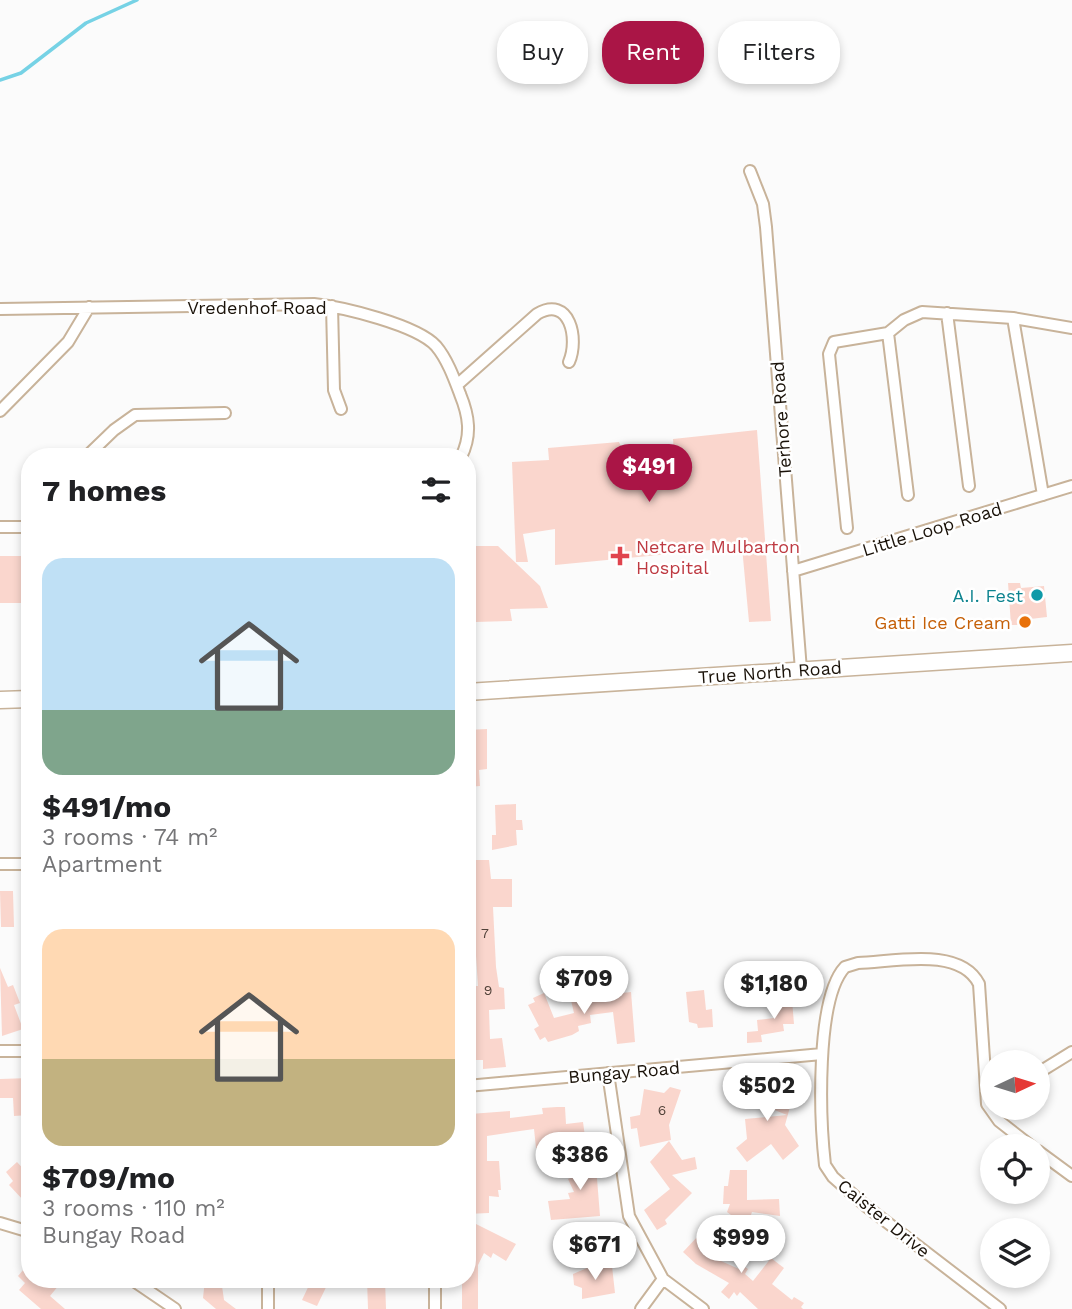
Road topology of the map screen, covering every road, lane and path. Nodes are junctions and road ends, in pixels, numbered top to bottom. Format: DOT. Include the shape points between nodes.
graph roads {
  1 [pos="750,171"];
  2 [pos="332,306"];
  3 [pos="89,307"];
  4 [pos="0,309"];
  5 [pos="947,313"];
  6 [pos="1013,318"];
  7 [pos="1072,328"];
  8 [pos="888,333"];
  9 [pos="569,362"];
  10 [pos="457,386"];
  11 [pos="341,409"];
  12 [pos="0,411"];
  13 [pos="225,413"];
  14 [pos="96,448"];
  15 [pos="464,448"];
  16 [pos="969,486"];
  17 [pos="1072,486"];
  18 [pos="908,495"];
  19 [pos="1043,495"];
  20 [pos="0,527"];
  21 [pos="21,527"];
  22 [pos="847,528"];
  23 [pos="793,571"];
  24 [pos="1072,653"];
  25 [pos="801,670"];
  26 [pos="476,691"];
  27 [pos="21,699"];
  28 [pos="0,700"];
  29 [pos="0,864"];
  30 [pos="21,864"];
  31 [pos="985,1050"];
  32 [pos="0,1051"];
  33 [pos="21,1051"];
  34 [pos="1072,1052"];
  35 [pos="822,1054"];
  36 [pos="1050,1066"];
  37 [pos="608,1073"];
  38 [pos="476,1085"];
  39 [pos="998,1120"];
  40 [pos="1016,1134"];
  41 [pos="1050,1160"];
  42 [pos="1072,1176"];
  43 [pos="0,1223"];
  44 [pos="21,1229"];
  45 [pos="663,1279"];
  46 [pos="144,1288"];
  47 [pos="268,1288"];
  48 [pos="435,1288"];
  49 [pos="174,1309"];
  50 [pos="268,1309"];
  51 [pos="435,1309"];
  52 [pos="641,1309"];
  53 [pos="703,1309"];
  54 [pos="1000,1309"];
  1 -- 23 [label="street, Terhore Road" via="766,227"];
  2 -- 3 [label="street, Vredenhof Road"];
  2 -- 10 [label="street, Vredenhof Road" via="425,337 442,355"];
  2 -- 11 [label="street" via="334,390"];
  3 -- 4 [label="street, Vredenhof Road"];
  3 -- 12 [label="street" via="68,342"];
  5 -- 6 [label="street"];
  5 -- 8 [label="street" via="922,312"];
  5 -- 16 [label="street"];
  6 -- 7 [label="street"];
  6 -- 19 [label="street"];
  8 -- 18 [label="street"];
  8 -- 22 [label="street" via="841,339 830,347"];
  9 -- 10 [label="street" via="575,337 572,327 559,313 545,311"];
  10 -- 15 [label="street, Vredenhof Road" via="469,423"];
  13 -- 14 [label="street" via="131,416"];
  17 -- 19 [label="street, Little Loop Road"];
  19 -- 23 [label="street, Little Loop Road"];
  20 -- 21 [label="street"];
  23 -- 25 [label="street, Terhore Road"];
  24 -- 25 [label="main road, True North Road"];
  25 -- 26 [label="main road, True North Road"];
  27 -- 28 [label="main road"];
  29 -- 30 [label="street"];
  31 -- 35 [label="street, Caister Drive" via="974,973 939,960 845,967 830,998"];
  32 -- 33 [label="street"];
  34 -- 36 [label="street"];
  35 -- 37 [label="street, Bungay Road"];
  35 -- 54 [label="street, Caister Drive" via="825,1165 833,1177"];
  37 -- 38 [label="street, Bungay Road"];
  37 -- 45 [label="street" via="626,1204"];
  39 -- 40 [label="street"];
  41 -- 42 [label="street"];
  43 -- 44 [label="street"];
  45 -- 52 [label="street"];
  45 -- 53 [label="street"];
  46 -- 49 [label="street"];
  47 -- 50 [label="street"];
  48 -- 51 [label="street"];
}
